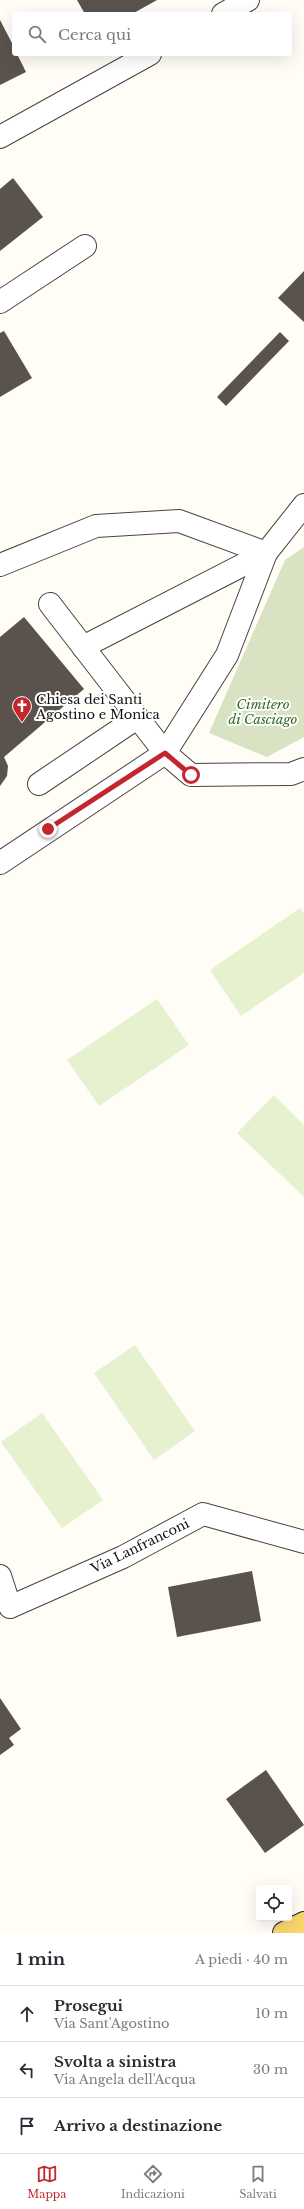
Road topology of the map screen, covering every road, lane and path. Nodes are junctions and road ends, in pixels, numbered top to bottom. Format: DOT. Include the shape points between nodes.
graph roads {
  1 [pos="248,0"];
  2 [pos="227,12"];
  3 [pos="146,56"];
  4 [pos="0,137"];
  5 [pos="85,246"];
  6 [pos="0,302"];
  7 [pos="304,505"];
  8 [pos="266,553"];
  9 [pos="0,565"];
  10 [pos="50,604"];
  11 [pos="83,647"];
  12 [pos="137,718"];
  13 [pos="165,753"];
  14 [pos="304,769"];
  15 [pos="39,784"];
  16 [pos="0,862"];
  17 [pos="304,1542"];
  18 [pos="0,1576"];
  19 [pos="304,1923"];
  20 [pos="284,1933"];
  1 -- 2 [label="street"];
  3 -- 4 [label="street"];
  5 -- 6 [label="street"];
  7 -- 8 [label="street"];
  8 -- 9 [label="street" via="179,521 96,526"];
  8 -- 11 [label="street"];
  8 -- 13 [label="street" via="227,655"];
  10 -- 11 [label="street"];
  11 -- 12 [label="street"];
  12 -- 13 [label="street"];
  12 -- 15 [label="street"];
  13 -- 14 [label="street" via="191,775 291,774"];
  13 -- 16 [label="street"];
  17 -- 18 [label="street, Via Lanfranconi" via="203,1514 123,1557 10,1607"];
  19 -- 20 [label="main road"];
}
